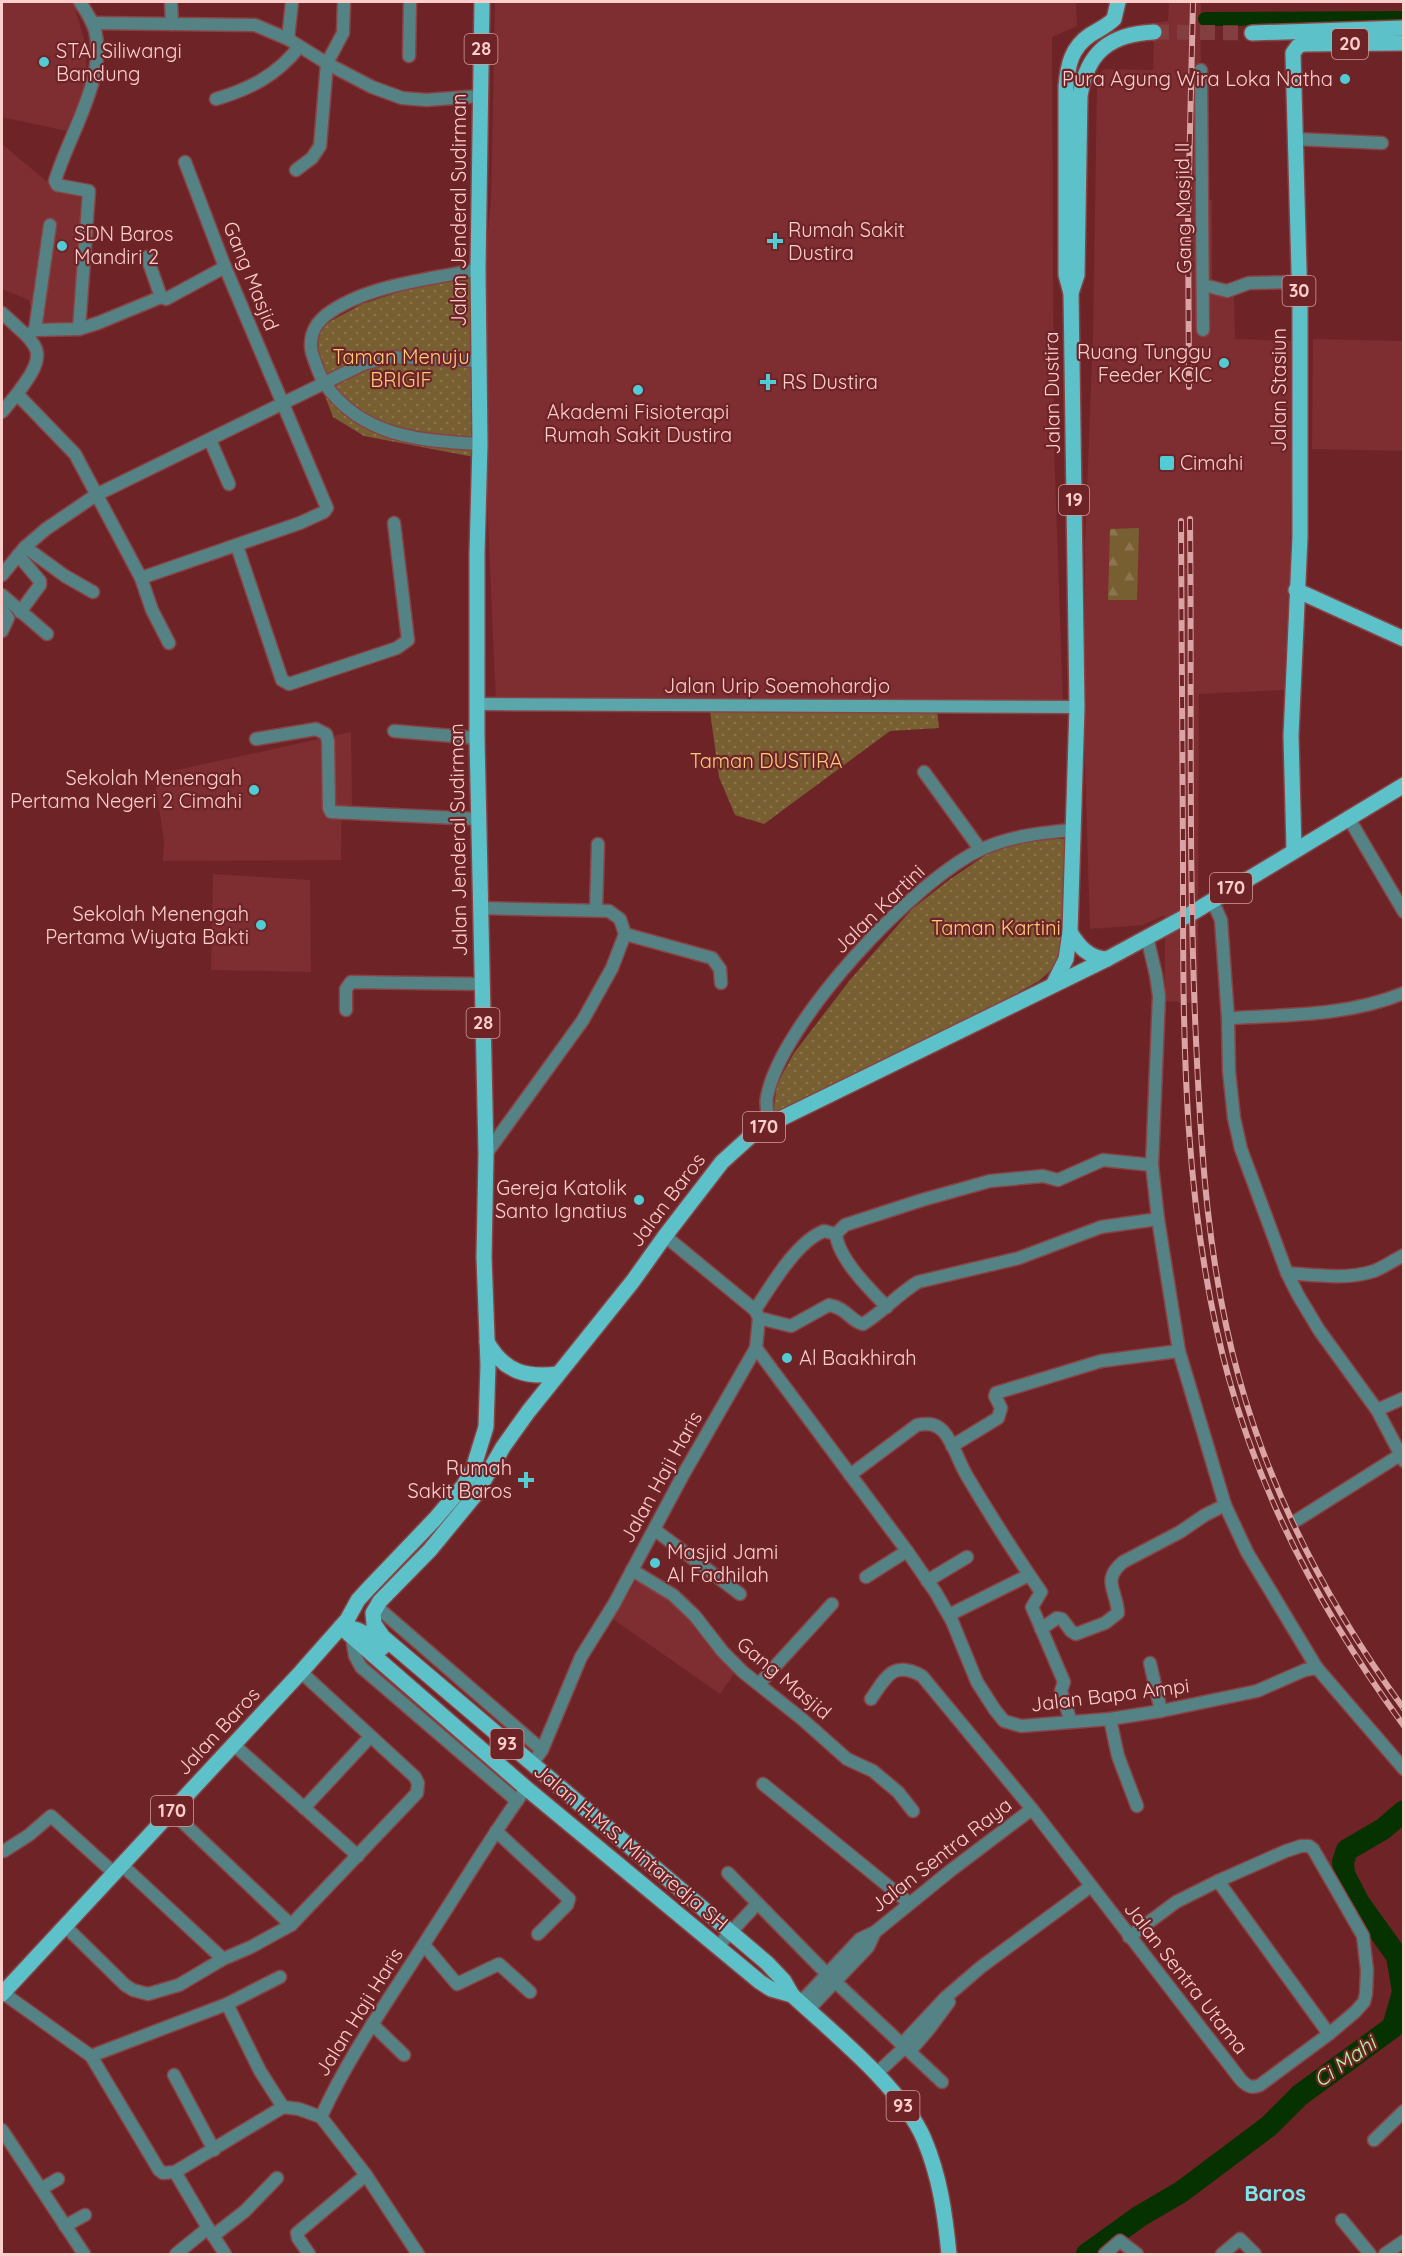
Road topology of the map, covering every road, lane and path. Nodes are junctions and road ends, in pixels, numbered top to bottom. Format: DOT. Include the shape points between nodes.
graph roads {
  1 [pos="80,2"];
  2 [pos="171,2"];
  3 [pos="291,2"];
  4 [pos="344,2"];
  5 [pos="410,2"];
  6 [pos="482,2"];
  7 [pos="1118,2"];
  8 [pos="92,22"];
  9 [pos="172,24"];
  10 [pos="1404,28"];
  11 [pos="1154,32"];
  12 [pos="1252,33"];
  13 [pos="288,39"];
  14 [pos="1404,43"];
  15 [pos="299,46"];
  16 [pos="1298,46"];
  17 [pos="409,56"];
  18 [pos="327,63"];
  19 [pos="1201,70"];
  20 [pos="481,96"];
  21 [pos="216,99"];
  22 [pos="1296,139"];
  23 [pos="1382,143"];
  24 [pos="185,162"];
  25 [pos="296,170"];
  26 [pos="50,225"];
  27 [pos="147,257"];
  28 [pos="225,267"];
  29 [pos="478,270"];
  30 [pos="1299,282"];
  31 [pos="1203,285"];
  32 [pos="1071,293"];
  33 [pos="162,297"];
  34 [pos="2,313"];
  35 [pos="79,329"];
  36 [pos="1203,330"];
  37 [pos="31,333"];
  38 [pos="479,361"];
  39 [pos="324,383"];
  40 [pos="17,394"];
  41 [pos="282,403"];
  42 [pos="2,412"];
  43 [pos="210,440"];
  44 [pos="480,444"];
  45 [pos="229,484"];
  46 [pos="96,495"];
  47 [pos="394,523"];
  48 [pos="237,546"];
  49 [pos="22,551"];
  50 [pos="2,575"];
  51 [pos="141,578"];
  52 [pos="1296,590"];
  53 [pos="93,592"];
  54 [pos="2,596"];
  55 [pos="2,610"];
  56 [pos="20,612"];
  57 [pos="2,631"];
  58 [pos="47,634"];
  59 [pos="1404,639"];
  60 [pos="169,643"];
  61 [pos="477,704"];
  62 [pos="1077,707"];
  63 [pos="394,731"];
  64 [pos="477,738"];
  65 [pos="256,739"];
  66 [pos="924,772"];
  67 [pos="1403,787"];
  68 [pos="1348,817"];
  69 [pos="478,819"];
  70 [pos="1071,830"];
  71 [pos="598,844"];
  72 [pos="980,849"];
  73 [pos="1294,849"];
  74 [pos="1212,900"];
  75 [pos="480,908"];
  76 [pos="596,910"];
  77 [pos="1404,912"];
  78 [pos="1070,932"];
  79 [pos="625,934"];
  80 [pos="1147,937"];
  81 [pos="1107,959"];
  82 [pos="721,983"];
  83 [pos="482,984"];
  84 [pos="1053,985"];
  85 [pos="1404,993"];
  86 [pos="346,1010"];
  87 [pos="1228,1018"];
  88 [pos="770,1124"];
  89 [pos="486,1154"];
  90 [pos="1152,1165"];
  91 [pos="1158,1219"];
  92 [pos="836,1234"];
  93 [pos="665,1236"];
  94 [pos="1404,1255"];
  95 [pos="1287,1273"];
  96 [pos="887,1307"];
  97 [pos="757,1314"];
  98 [pos="487,1342"];
  99 [pos="756,1348"];
  100 [pos="1179,1351"];
  101 [pos="558,1374"];
  102 [pos="1404,1398"];
  103 [pos="1377,1410"];
  104 [pos="486,1427"];
  105 [pos="513,1432"];
  106 [pos="952,1446"];
  107 [pos="1402,1458"];
  108 [pos="850,1475"];
  109 [pos="1225,1505"];
  110 [pos="1297,1520"];
  111 [pos="655,1530"];
  112 [pos="907,1551"];
  113 [pos="967,1557"];
  114 [pos="632,1570"];
  115 [pos="1029,1575"];
  116 [pos="867,1576"];
  117 [pos="927,1581"];
  118 [pos="740,1594"];
  119 [pos="832,1604"];
  120 [pos="376,1606"];
  121 [pos="949,1615"];
  122 [pos="1041,1629"];
  123 [pos="347,1632"];
  124 [pos="405,1656"];
  125 [pos="1150,1663"];
  126 [pos="1317,1668"];
  127 [pos="301,1672"];
  128 [pos="759,1684"];
  129 [pos="871,1699"];
  130 [pos="1161,1711"];
  131 [pos="1110,1719"];
  132 [pos="1071,1722"];
  133 [pos="370,1737"];
  134 [pos="234,1745"];
  135 [pos="542,1750"];
  136 [pos="532,1764"];
  137 [pos="1404,1769"];
  138 [pos="763,1784"];
  139 [pos="526,1788"];
  140 [pos="517,1801"];
  141 [pos="1137,1806"];
  142 [pos="304,1808"];
  143 [pos="1032,1809"];
  144 [pos="913,1811"];
  145 [pos="172,1812"];
  146 [pos="496,1831"];
  147 [pos="2,1851"];
  148 [pos="358,1856"];
  149 [pos="118,1869"];
  150 [pos="728,1873"];
  151 [pos="1218,1881"];
  152 [pos="1091,1886"];
  153 [pos="909,1903"];
  154 [pos="757,1904"];
  155 [pos="291,1925"];
  156 [pos="65,1926"];
  157 [pos="730,1932"];
  158 [pos="538,1934"];
  159 [pos="1129,1936"];
  160 [pos="424,1945"];
  161 [pos="718,1946"];
  162 [pos="223,1959"];
  163 [pos="280,1977"];
  164 [pos="831,1977"];
  165 [pos="4,1988"];
  166 [pos="530,1992"];
  167 [pos="800,2003"];
  168 [pos="227,2004"];
  169 [pos="372,2024"];
  170 [pos="1329,2034"];
  171 [pos="905,2047"];
  172 [pos="404,2055"];
  173 [pos="91,2056"];
  174 [pos="174,2074"];
  175 [pos="876,2074"];
  176 [pos="942,2082"];
  177 [pos="283,2107"];
  178 [pos="1404,2111"];
  179 [pos="321,2117"];
  180 [pos="2,2130"];
  181 [pos="1374,2140"];
  182 [pos="214,2150"];
  183 [pos="175,2172"];
  184 [pos="366,2175"];
  185 [pos="277,2178"];
  186 [pos="58,2180"];
  187 [pos="41,2189"];
  188 [pos="85,2216"];
  189 [pos="1342,2220"];
  190 [pos="65,2226"];
  191 [pos="211,2232"];
  192 [pos="1404,2241"];
  193 [pos="84,2254"];
  194 [pos="176,2254"];
  195 [pos="225,2254"];
  196 [pos="309,2254"];
  197 [pos="418,2254"];
  198 [pos="949,2254"];
  199 [pos="1105,2254"];
  200 [pos="1137,2254"];
  201 [pos="1222,2254"];
  202 [pos="1255,2254"];
  203 [pos="1370,2254"];
  204 [pos="1385,2254"];
  1 -- 8 [label="street"];
  2 -- 9 [label="street"];
  3 -- 13 [label="street"];
  4 -- 18 [label="street" via="342,33"];
  5 -- 17 [label="street"];
  6 -- 20 [label="main road, Jalan Jenderal Sudirman / 28"];
  7 -- 32 [label="main road, Jalan Dustira / 19" via="1114,19 1076,48 1068,68 1066,275"];
  8 -- 9 [label="street"];
  8 -- 35 [label="street" via="96,38 94,73 55,181 57,185 88,191"];
  9 -- 13 [label="street" via="255,25"];
  10 -- 12 [label="main road"];
  11 -- 32 [label="main road" via="1135,33 1101,48 1082,80 1077,275"];
  13 -- 15 [label="street"];
  14 -- 16 [label="main road, 20"];
  15 -- 18 [label="street"];
  15 -- 21 [label="street" via="281,68 240,92"];
  16 -- 22 [label="main road, Jalan Stasiun / 30" via="1293,53"];
  18 -- 20 [label="street" via="402,98"];
  18 -- 25 [label="street" via="320,146"];
  19 -- 31 [label="street, Gang Masjid II"];
  20 -- 29 [label="main road, Jalan Jenderal Sudirman / 28"];
  22 -- 23 [label="street"];
  22 -- 30 [label="main road, Jalan Stasiun / 30"];
  24 -- 28 [label="street, Gang Masjid"];
  26 -- 37 [label="street"];
  27 -- 33 [label="street"];
  28 -- 33 [label="street"];
  28 -- 41 [label="street, Gang Masjid"];
  29 -- 38 [label="main road, Jalan Jenderal Sudirman / 28"];
  29 -- 39 [label="street" via="417,280 376,292 346,302 325,316 311,334 310,342"];
  30 -- 31 [label="street, Gang Masjid II" via="1249,283 1227,291"];
  30 -- 52 [label="main road, Jalan Stasiun / 30" via="1300,526"];
  31 -- 36 [label="street"];
  32 -- 62 [label="main road, Jalan Dustira / 19"];
  33 -- 35 [label="street"];
  34 -- 37 [label="street"];
  35 -- 37 [label="street"];
  37 -- 40 [label="street" via="36,359"];
  38 -- 39 [label="street" via="391,357 363,364"];
  38 -- 44 [label="main road, Jalan Jenderal Sudirman / 28"];
  39 -- 41 [label="street"];
  39 -- 44 [label="street" via="355,416 372,426 434,442"];
  40 -- 42 [label="street"];
  40 -- 46 [label="street" via="75,454"];
  41 -- 43 [label="street"];
  41 -- 48 [label="street, Gang Masjid" via="327,509"];
  43 -- 45 [label="street"];
  43 -- 46 [label="street"];
  44 -- 61 [label="main road, Jalan Jenderal Sudirman / 28"];
  46 -- 49 [label="street" via="46,529"];
  46 -- 51 [label="street"];
  47 -- 48 [label="street" via="408,640 397,648 289,684 282,680"];
  48 -- 51 [label="street"];
  49 -- 50 [label="street"];
  49 -- 53 [label="street"];
  49 -- 56 [label="street" via="40,585"];
  51 -- 60 [label="street"];
  52 -- 59 [label="main road"];
  52 -- 73 [label="main road, Jalan Stasiun / 30" via="1291,736"];
  54 -- 56 [label="street"];
  55 -- 57 [label="street" via="8,618"];
  56 -- 58 [label="street"];
  61 -- 62 [label="main road, Jalan Urip Soemohardjo"];
  61 -- 64 [label="main road, Jalan Jenderal Sudirman / 28"];
  62 -- 70 [label="main road, Jalan Dustira / 19"];
  63 -- 64 [label="street"];
  64 -- 69 [label="main road, Jalan Jenderal Sudirman / 28"];
  65 -- 69 [label="street" via="323,731 328,741 331,812"];
  66 -- 72 [label="street"];
  67 -- 68 [label="main road, 170"];
  68 -- 73 [label="main road, 170"];
  68 -- 77 [label="street"];
  69 -- 75 [label="main road, Jalan Jenderal Sudirman / 28"];
  70 -- 72 [label="street, Jalan Kartini" via="1009,838"];
  70 -- 78 [label="main road, Jalan Dustira / 19"];
  71 -- 76 [label="street"];
  72 -- 88 [label="street, Jalan Kartini" via="902,908 865,944 811,1010 784,1051 772,1079 766,1098"];
  73 -- 74 [label="main road, 170"];
  74 -- 80 [label="main road, 170"];
  74 -- 87 [label="street" via="1221,920"];
  75 -- 76 [label="street"];
  75 -- 83 [label="main road, Jalan Jenderal Sudirman / 28"];
  76 -- 79 [label="street" via="609,911 620,919"];
  78 -- 81 [label="main road" via="1086,952"];
  78 -- 84 [label="main road, Jalan Dustira / 19" via="1066,959"];
  79 -- 82 [label="street" via="712,958 720,969"];
  79 -- 89 [label="street" via="612,968 583,1020"];
  80 -- 81 [label="main road, 170"];
  80 -- 90 [label="street" via="1159,996"];
  81 -- 84 [label="main road, Jalan Baros / 170"];
  83 -- 86 [label="street" via="351,982 346,990"];
  83 -- 89 [label="main road, Jalan Jenderal Sudirman / 28"];
  84 -- 88 [label="main road, Jalan Baros / 170"];
  85 -- 87 [label="street" via="1338,1012"];
  87 -- 95 [label="street" via="1229,1071 1240,1149"];
  88 -- 93 [label="main road, Jalan Baros / 170" via="722,1162"];
  89 -- 98 [label="main road, Jalan Jenderal Sudirman / 28"];
  90 -- 91 [label="street"];
  90 -- 92 [label="street" via="1103,1160 1058,1180 1043,1176 990,1181 845,1225"];
  91 -- 96 [label="street" via="1101,1227 1019,1258 918,1282"];
  91 -- 100 [label="street"];
  92 -- 96 [label="street" via="836,1241 859,1279"];
  92 -- 97 [label="street" via="824,1231 808,1242 780,1272"];
  93 -- 97 [label="street"];
  93 -- 101 [label="main road, Jalan Baros / 170"];
  94 -- 95 [label="street" via="1365,1274"];
  95 -- 103 [label="street" via="1319,1330"];
  96 -- 97 [label="street" via="860,1324 843,1309 829,1305 791,1326"];
  97 -- 99 [label="street, Jalan Haji Haris"];
  98 -- 101 [label="main road" via="499,1360 513,1370 538,1376"];
  98 -- 104 [label="main road, Jalan Jenderal Sudirman / 170"];
  99 -- 108 [label="street, Jalan Bapa Ampi"];
  99 -- 111 [label="street, Jalan Haji Haris"];
  100 -- 106 [label="street" via="1101,1361 996,1393 1001,1408 998,1418"];
  100 -- 109 [label="street"];
  101 -- 105 [label="main road, Jalan Baros / 170"];
  102 -- 103 [label="street"];
  103 -- 107 [label="street"];
  104 -- 105 [label="main road" via="498,1436"];
  104 -- 123 [label="main road, Jalan Jenderal Sudirman / 170" via="465,1485 369,1588"];
  105 -- 120 [label="main road, Jalan Baros / 170" via="470,1502"];
  106 -- 108 [label="street" via="936,1425 918,1425"];
  106 -- 115 [label="street" via="959,1464"];
  107 -- 110 [label="street"];
  108 -- 112 [label="street, Jalan Bapa Ampi"];
  109 -- 122 [label="street" via="1115,1569 1111,1585 1118,1613 1105,1623 1076,1634 1057,1618"];
  109 -- 126 [label="street" via="1247,1552"];
  111 -- 114 [label="street, Jalan Haji Haris"];
  111 -- 118 [label="street"];
  112 -- 116 [label="street"];
  112 -- 117 [label="street, Jalan Bapa Ampi"];
  113 -- 117 [label="street"];
  114 -- 128 [label="street, Gang Masjid" via="673,1595 723,1652"];
  114 -- 135 [label="street, Jalan Haji Haris" via="581,1657"];
  115 -- 121 [label="street"];
  115 -- 122 [label="street" via="1041,1592 1032,1607"];
  117 -- 121 [label="street, Jalan Bapa Ampi"];
  119 -- 128 [label="street"];
  120 -- 124 [label="main road, Jalan H.M.S. Mintaredja SH / 93" via="373,1618 378,1631"];
  120 -- 135 [label="street"];
  121 -- 132 [label="street, Jalan Bapa Ampi" via="977,1682 1004,1721 1020,1726"];
  122 -- 132 [label="street" via="1064,1682 1061,1691"];
  123 -- 124 [label="main road" via="354,1627 382,1648"];
  123 -- 127 [label="main road, Jalan Baros / 170"];
  123 -- 139 [label="main road, Jalan H.M.S. Mintaredja SH / 93"];
  123 -- 140 [label="street" via="361,1666"];
  124 -- 136 [label="main road, Jalan H.M.S. Mintaredja SH / 93"];
  125 -- 130 [label="street"];
  126 -- 130 [label="street, Jalan Bapa Ampi" via="1257,1691"];
  126 -- 137 [label="street"];
  127 -- 133 [label="street"];
  127 -- 134 [label="main road, Jalan Baros / 170"];
  128 -- 144 [label="street, Gang Masjid" via="847,1759 873,1771"];
  129 -- 143 [label="street, Jalan Sentra Utama" via="886,1677 899,1668 922,1676"];
  130 -- 131 [label="street, Jalan Bapa Ampi"];
  131 -- 132 [label="street, Jalan Bapa Ampi"];
  131 -- 141 [label="street" via="1118,1756"];
  133 -- 142 [label="street"];
  133 -- 148 [label="street" via="415,1777 418,1788"];
  134 -- 142 [label="street"];
  134 -- 145 [label="main road, Jalan Baros / 170"];
  135 -- 136 [label="street, Jalan Haji Haris"];
  136 -- 157 [label="main road, Jalan H.M.S. Mintaredja SH / 93"];
  138 -- 153 [label="street"];
  139 -- 140 [label="street, Jalan Haji Haris"];
  139 -- 161 [label="main road, Jalan H.M.S. Mintaredja SH / 93"];
  140 -- 146 [label="street, Jalan Haji Haris"];
  142 -- 148 [label="street"];
  143 -- 152 [label="street, Jalan Sentra Utama"];
  143 -- 153 [label="street, Jalan Sentra Raya"];
  145 -- 149 [label="main road, Jalan Baros / 170"];
  145 -- 155 [label="street"];
  146 -- 158 [label="street" via="568,1899 567,1905"];
  146 -- 160 [label="street, Jalan Haji Haris"];
  147 -- 149 [label="street" via="51,1816"];
  148 -- 155 [label="street"];
  149 -- 156 [label="main road, Jalan Baros / 170"];
  149 -- 162 [label="street"];
  150 -- 154 [label="street"];
  151 -- 159 [label="street" via="1176,1902"];
  151 -- 170 [label="street"];
  151 -- 170 [label="street" via="1286,1851 1301,1846 1313,1849 1363,1936 1367,1970 1364,2002"];
  152 -- 159 [label="street, Jalan Sentra Utama"];
  152 -- 171 [label="street" via="981,1966 945,1998"];
  153 -- 164 [label="street, Jalan Sentra Raya" via="875,1932 868,1947"];
  154 -- 157 [label="street"];
  154 -- 164 [label="street"];
  155 -- 162 [label="street"];
  156 -- 162 [label="street" via="125,1985 140,1994 178,1985"];
  156 -- 165 [label="main road, Jalan Baros / 170"];
  157 -- 161 [label="street"];
  157 -- 167 [label="main road, Jalan H.M.S. Mintaredja SH / 93" via="777,1973"];
  159 -- 170 [label="street, Jalan Sentra Utama" via="1248,2086 1255,2088"];
  160 -- 166 [label="street" via="457,1984 499,1964"];
  160 -- 169 [label="street, Jalan Haji Haris"];
  161 -- 167 [label="main road, Jalan H.M.S. Mintaredja SH / 93" via="771,1989"];
  163 -- 168 [label="street"];
  164 -- 167 [label="street, Jalan Sentra Raya"];
  164 -- 171 [label="street"];
  165 -- 173 [label="street"];
  167 -- 175 [label="main road, Jalan H.M.S. Mintaredja SH / 93"];
  168 -- 173 [label="street"];
  168 -- 177 [label="street" via="260,2071"];
  169 -- 172 [label="street"];
  169 -- 179 [label="street, Jalan Haji Haris" via="338,2079"];
  171 -- 175 [label="street"];
  171 -- 176 [label="street"];
  173 -- 183 [label="street" via="159,2170"];
  174 -- 182 [label="street"];
  175 -- 198 [label="main road, Jalan H.M.S. Mintaredja SH / 93" via="923,2137 944,2203"];
  177 -- 179 [label="street"];
  177 -- 182 [label="street"];
  178 -- 181 [label="street"];
  179 -- 184 [label="street"];
  180 -- 187 [label="street"];
  182 -- 183 [label="street"];
  183 -- 191 [label="street"];
  184 -- 196 [label="street" via="297,2233"];
  184 -- 197 [label="street"];
  185 -- 191 [label="street" via="245,2211"];
  186 -- 187 [label="street"];
  187 -- 190 [label="street"];
  188 -- 190 [label="street"];
  189 -- 203 [label="street"];
  190 -- 193 [label="street"];
  191 -- 194 [label="street"];
  191 -- 195 [label="street"];
  192 -- 204 [label="street"];
  199 -- 200 [label="street" via="1120,2241"];
  201 -- 202 [label="street" via="1240,2239"];
}
